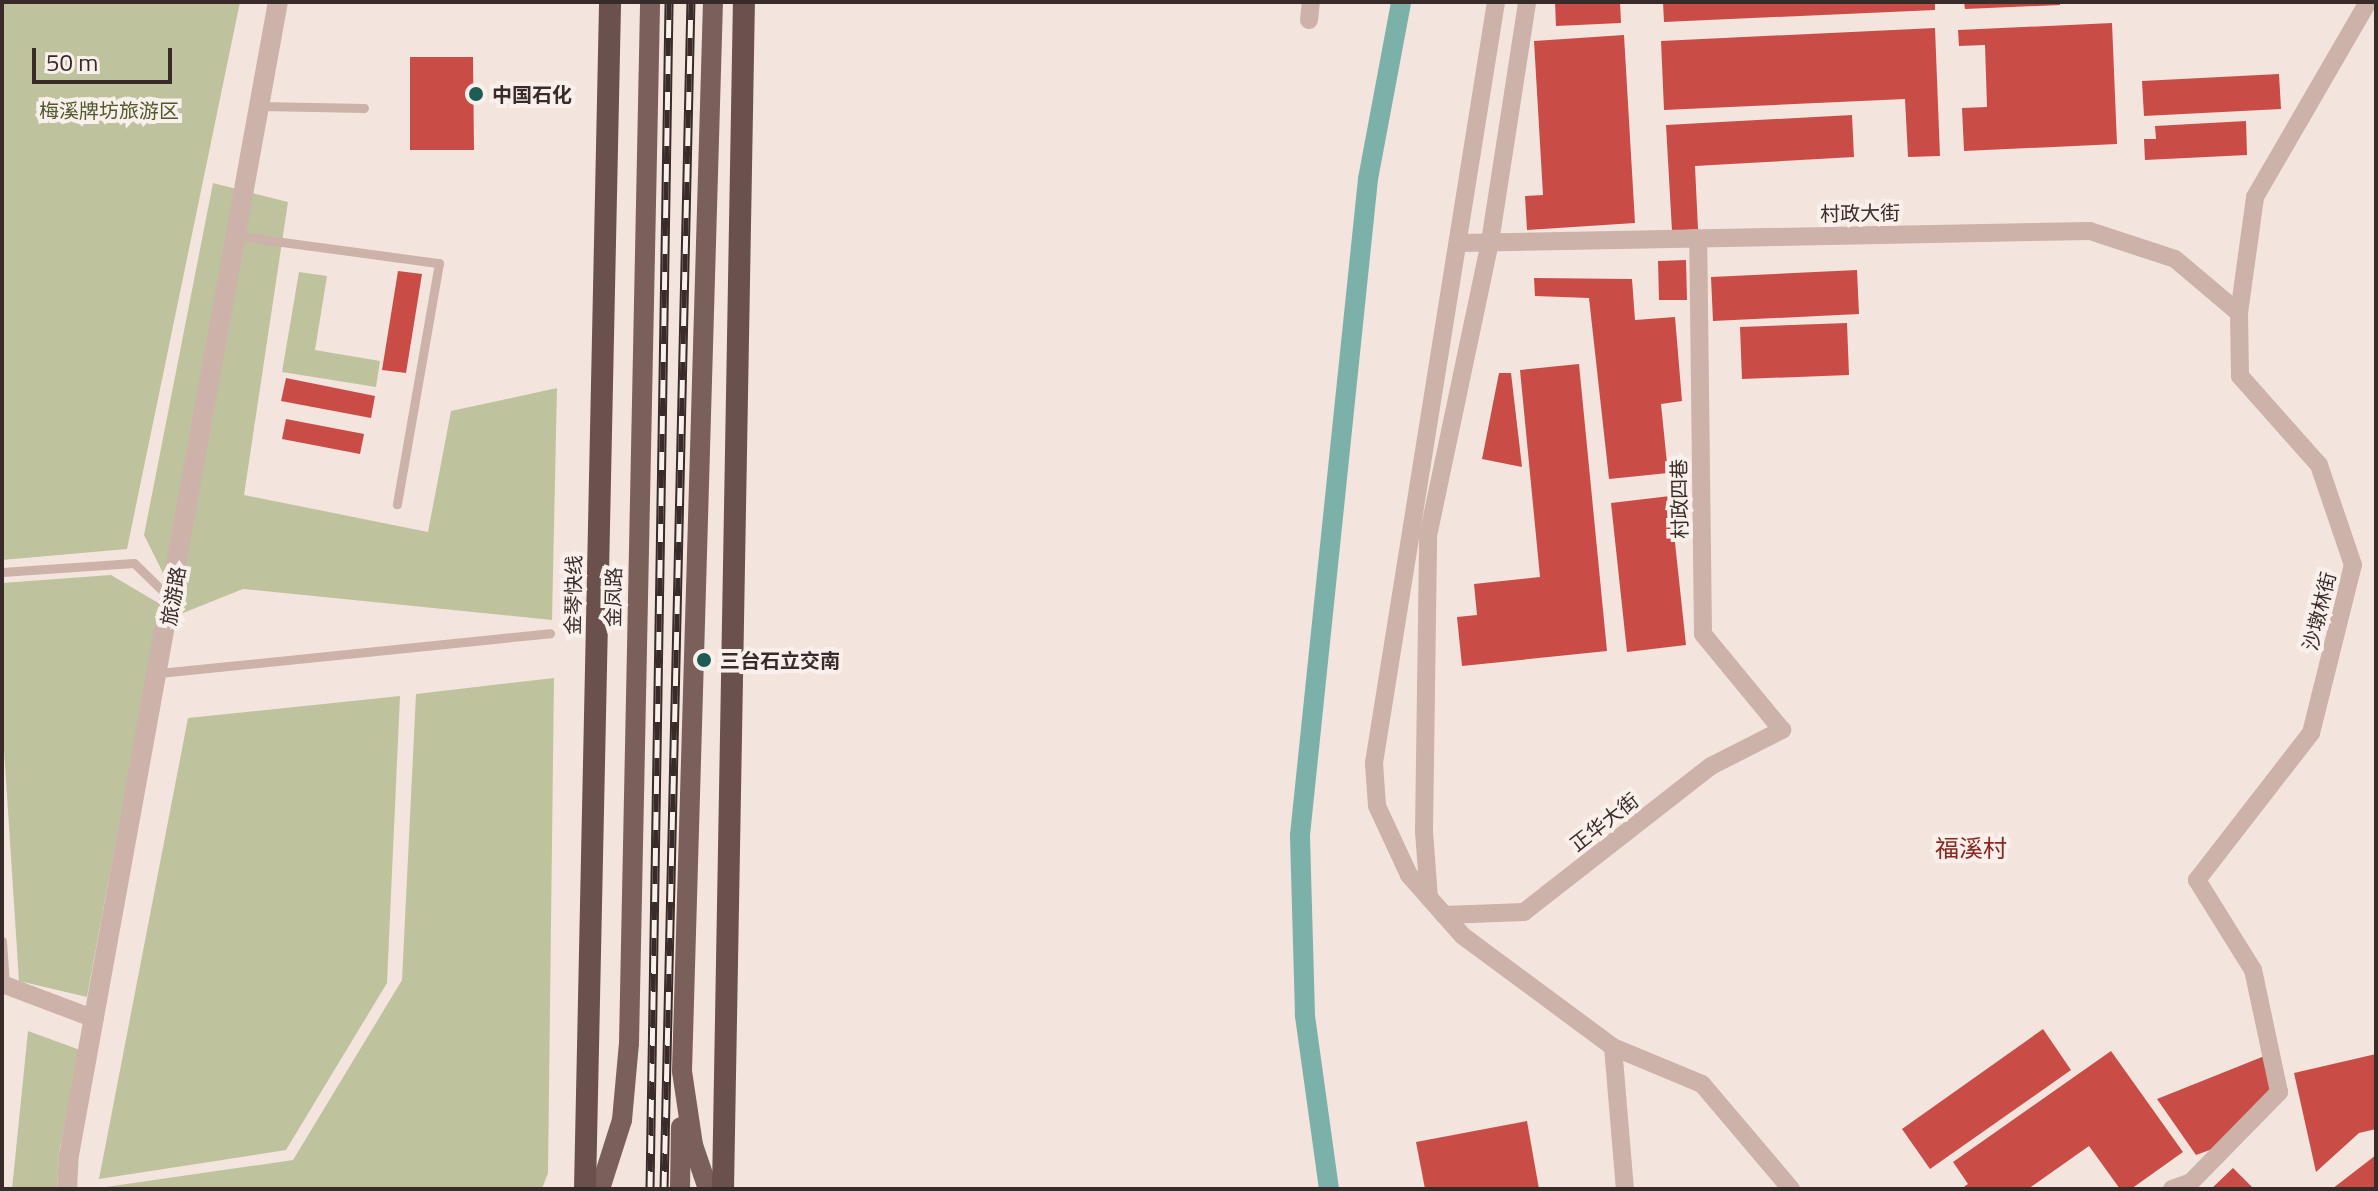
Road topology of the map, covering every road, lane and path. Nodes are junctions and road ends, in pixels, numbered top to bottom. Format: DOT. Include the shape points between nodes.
graph roads {
  1 [pos="278,2"];
  2 [pos="610,2"];
  3 [pos="650,2"];
  4 [pos="713,2"];
  5 [pos="744,2"];
  6 [pos="1496,2"];
  7 [pos="1527,2"];
  8 [pos="2368,2"];
  9 [pos="262,106"];
  10 [pos="364,108"];
  11 [pos="238,236"];
  12 [pos="1698,238"];
  13 [pos="1490,242"];
  14 [pos="1458,243"];
  15 [pos="2239,313"];
  16 [pos="397,504"];
  17 [pos="2,572"];
  18 [pos="172,600"];
  19 [pos="550,633"];
  20 [pos="159,673"];
  21 [pos="1782,730"];
  22 [pos="1429,898"];
  23 [pos="1444,915"];
  24 [pos="2,941"];
  25 [pos="3,985"];
  26 [pos="95,1019"];
  27 [pos="1613,1047"];
  28 [pos="682,1071"];
  29 [pos="67,1189"];
  30 [pos="585,1189"];
  31 [pos="600,1189"];
  32 [pos="680,1189"];
  33 [pos="708,1189"];
  34 [pos="723,1189"];
  35 [pos="1625,1189"];
  36 [pos="1791,1189"];
  37 [pos="2172,1189"];
  1 -- 9 [label="street, 旅游路"];
  2 -- 30 [label="highway, 金琴快线"];
  3 -- 31 [label="main road, 金凤路" via="629,1043 622,1120"];
  4 -- 28 [label="main road"];
  5 -- 34 [label="highway"];
  6 -- 14 [label="street"];
  7 -- 13 [label="street"];
  8 -- 15 [label="street, 沙墩林街" via="2255,197"];
  9 -- 10 [label="lane"];
  9 -- 11 [label="street, 旅游路"];
  11 -- 16 [label="lane" via="439,263"];
  11 -- 18 [label="street, 旅游路"];
  12 -- 13 [label="street, 村政大街"];
  12 -- 15 [label="street, 村政大街" via="2090,231 2175,259"];
  12 -- 21 [label="street, 村政四巷" via="1703,634"];
  13 -- 14 [label="street, 村政大街"];
  13 -- 22 [label="street" via="1428,536 1424,832"];
  14 -- 22 [label="street" via="1374,763 1377,806 1409,875"];
  15 -- 37 [label="street, 沙墩林街" via="2240,376 2319,465 2353,565 2311,733 2197,880 2253,970 2279,1092 2191,1182"];
  17 -- 18 [label="lane" via="134,563"];
  18 -- 20 [label="street, 旅游路"];
  19 -- 20 [label="lane"];
  20 -- 26 [label="street, 旅游路"];
  21 -- 23 [label="street, 正华大街" via="1711,766 1524,912"];
  22 -- 23 [label="street"];
  23 -- 27 [label="street" via="1463,936"];
  24 -- 25 [label="lane"];
  25 -- 26 [label="street"];
  26 -- 29 [label="street, 旅游路"];
  27 -- 35 [label="street"];
  27 -- 36 [label="street" via="1702,1084"];
  28 -- 32 [label="main road"];
  28 -- 33 [label="main road" via="693,1145"];
}
